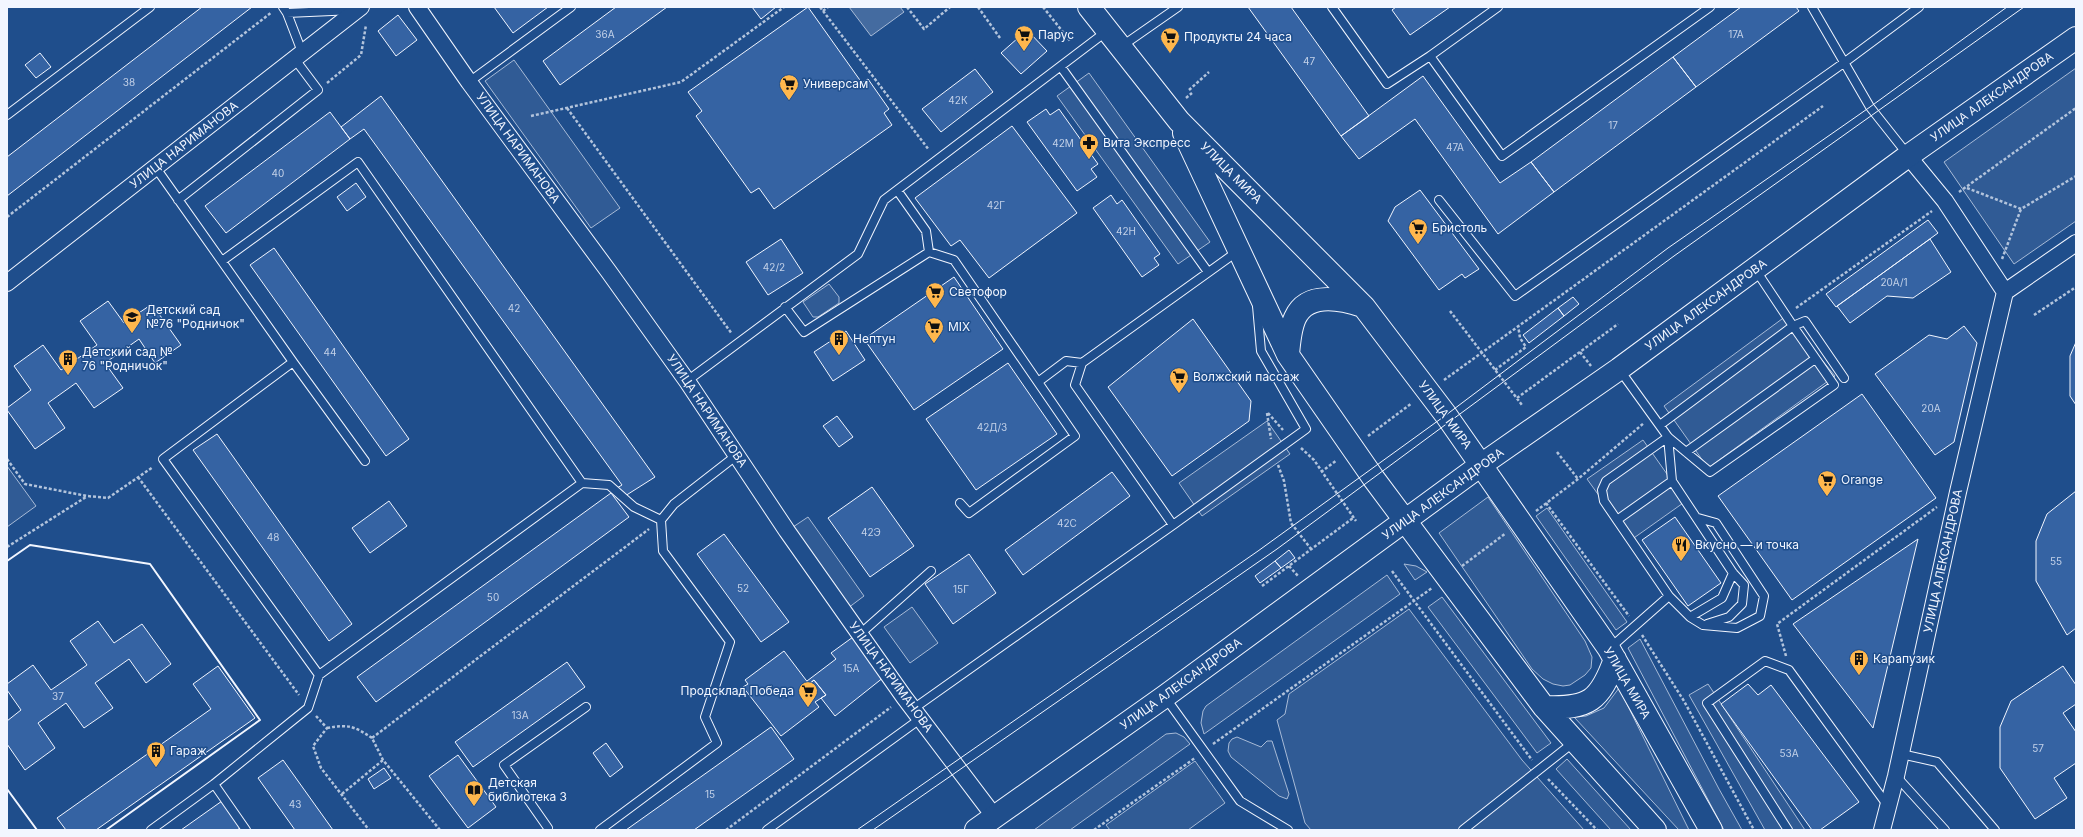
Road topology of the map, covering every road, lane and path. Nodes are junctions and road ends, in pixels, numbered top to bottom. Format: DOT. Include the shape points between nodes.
graph roads {
  1 [pos="150,7"];
  2 [pos="417,7"];
  3 [pos="571,7"];
  4 [pos="784,7"];
  5 [pos="820,7"];
  6 [pos="828,7"];
  7 [pos="907,7"];
  8 [pos="950,7"];
  9 [pos="978,7"];
  10 [pos="1043,7"];
  11 [pos="1089,7"];
  12 [pos="1178,7"];
  13 [pos="1332,7"];
  14 [pos="1498,7"];
  15 [pos="1710,7"];
  16 [pos="1812,7"];
  17 [pos="1919,7"];
  18 [pos="359,8"];
  19 [pos="285,10"];
  20 [pos="823,11"];
  21 [pos="273,12"];
  22 [pos="366,24"];
  23 [pos="1000,38"];
  24 [pos="1114,38"];
  25 [pos="2076,38"];
  26 [pos="1080,53"];
  27 [pos="298,55"];
  28 [pos="1430,56"];
  29 [pos="1845,62"];
  30 [pos="1061,67"];
  31 [pos="1209,72"];
  32 [pos="469,82"];
  33 [pos="318,90"];
  34 [pos="1189,90"];
  35 [pos="1823,106"];
  36 [pos="567,108"];
  37 [pos="7,115"];
  38 [pos="532,116"];
  39 [pos="1179,121"];
  40 [pos="1908,156"];
  41 [pos="936,160"];
  42 [pos="156,168"];
  43 [pos="2076,176"];
  44 [pos="1966,188"];
  45 [pos="897,190"];
  46 [pos="178,200"];
  47 [pos="1440,200"];
  48 [pos="2021,209"];
  49 [pos="7,217"];
  50 [pos="2076,243"];
  51 [pos="1238,250"];
  52 [pos="929,252"];
  53 [pos="222,261"];
  54 [pos="2000,265"];
  55 [pos="1755,269"];
  56 [pos="1208,272"];
  57 [pos="7,284"];
  58 [pos="1255,287"];
  59 [pos="2076,287"];
  60 [pos="2005,292"];
  61 [pos="785,307"];
  62 [pos="1364,307"];
  63 [pos="1450,311"];
  64 [pos="2034,315"];
  65 [pos="1618,324"];
  66 [pos="1518,325"];
  67 [pos="1793,326"];
  68 [pos="738,343"];
  69 [pos="1482,351"];
  70 [pos="1288,355"];
  71 [pos="1816,359"];
  72 [pos="293,362"];
  73 [pos="1082,364"];
  74 [pos="1619,369"];
  75 [pos="1495,370"];
  76 [pos="1844,378"];
  77 [pos="687,381"];
  78 [pos="1038,382"];
  79 [pos="1440,383"];
  80 [pos="1517,398"];
  81 [pos="1418,399"];
  82 [pos="1522,405"];
  83 [pos="1660,425"];
  84 [pos="1668,437"];
  85 [pos="1365,439"];
  86 [pos="1292,440"];
  87 [pos="1557,452"];
  88 [pos="1686,452"];
  89 [pos="1274,453"];
  90 [pos="737,455"];
  91 [pos="7,459"];
  92 [pos="163,459"];
  93 [pos="1338,459"];
  94 [pos="365,461"];
  95 [pos="1481,465"];
  96 [pos="1321,472"];
  97 [pos="138,477"];
  98 [pos="1578,479"];
  99 [pos="1672,481"];
  100 [pos="582,483"];
  101 [pos="1958,492"];
  102 [pos="87,496"];
  103 [pos="960,503"];
  104 [pos="1546,503"];
  105 [pos="1353,518"];
  106 [pos="1698,518"];
  107 [pos="661,520"];
  108 [pos="1406,520"];
  109 [pos="1617,520"];
  110 [pos="1356,521"];
  111 [pos="1173,525"];
  112 [pos="1512,529"];
  113 [pos="7,547"];
  114 [pos="1311,549"];
  115 [pos="1460,567"];
  116 [pos="931,571"];
  117 [pos="1392,571"];
  118 [pos="1733,573"];
  119 [pos="1437,584"];
  120 [pos="1262,586"];
  121 [pos="1669,596"];
  122 [pos="1413,601"];
  123 [pos="1690,617"];
  124 [pos="1703,625"];
  125 [pos="1636,626"];
  126 [pos="860,634"];
  127 [pos="1612,654"];
  128 [pos="1789,670"];
  129 [pos="319,674"];
  130 [pos="1164,697"];
  131 [pos="586,707"];
  132 [pos="1544,707"];
  133 [pos="308,708"];
  134 [pos="912,708"];
  135 [pos="327,728"];
  136 [pos="372,738"];
  137 [pos="1574,741"];
  138 [pos="1204,751"];
  139 [pos="1901,754"];
  140 [pos="384,760"];
  141 [pos="1539,769"];
  142 [pos="1896,776"];
  143 [pos="214,784"];
  144 [pos="342,794"];
  145 [pos="1888,806"];
  146 [pos="994,816"];
  147 [pos="548,829"];
  148 [pos="151,830"];
  149 [pos="246,830"];
  150 [pos="369,830"];
  151 [pos="440,830"];
  152 [pos="600,830"];
  153 [pos="726,830"];
  154 [pos="767,830"];
  155 [pos="976,830"];
  156 [pos="1094,830"];
  157 [pos="1288,830"];
  158 [pos="1463,830"];
  159 [pos="1597,830"];
  160 [pos="1655,830"];
  161 [pos="1711,830"];
  162 [pos="1754,830"];
  163 [pos="1788,830"];
  164 [pos="1882,830"];
  165 [pos="1945,830"];
  166 [pos="1995,830"];
  1 -- 37 [label="lane"];
  2 -- 32 [label="street, УЛИЦА НАРИМАНОВА"];
  3 -- 32 [label="lane"];
  4 -- 36 [label="path" via="681,82"];
  5 -- 20 [label="path"];
  6 -- 20 [label="path"];
  7 -- 8 [label="path" via="924,29"];
  9 -- 23 [label="path"];
  10 -- 26 [label="path"];
  11 -- 24 [label="street, УЛИЦА МИРА"];
  12 -- 24 [label="lane"];
  13 -- 28 [label="lane" via="1387,84"];
  14 -- 28 [label="lane"];
  15 -- 28 [label="lane" via="1502,156"];
  16 -- 29 [label="lane"];
  17 -- 29 [label="lane"];
  18 -- 19 [label="lane"];
  18 -- 27 [label="street, УЛИЦА НАРИМАНОВА"];
  19 -- 27 [label="lane"];
  20 -- 41 [label="path"];
  21 -- 49 [label="path"];
  22 -- 33 [label="path" via="361,55"];
  24 -- 26 [label="lane"];
  24 -- 39 [label="street, УЛИЦА МИРА"];
  25 -- 40 [label="street, УЛИЦА АЛЕКСАНДРОВА"];
  26 -- 30 [label="lane"];
  27 -- 33 [label="lane"];
  27 -- 42 [label="street, УЛИЦА НАРИМАНОВА"];
  29 -- 40 [label="lane" via="1870,107"];
  29 -- 47 [label="lane" via="1515,296"];
  30 -- 41 [label="lane"];
  30 -- 56 [label="lane"];
  31 -- 34 [label="path"];
  32 -- 77 [label="street, УЛИЦА НАРИМАНОВА"];
  33 -- 46 [label="lane"];
  35 -- 66 [label="path"];
  36 -- 38 [label="path"];
  36 -- 68 [label="path"];
  39 -- 51 [label="street, УЛИЦА МИРА"];
  39 -- 62 [label="street, УЛИЦА МИРА"];
  40 -- 55 [label="street, УЛИЦА АЛЕКСАНДРОВА"];
  40 -- 60 [label="street" via="1945,201"];
  41 -- 45 [label="lane"];
  42 -- 46 [label="lane"];
  42 -- 57 [label="street, УЛИЦА НАРИМАНОВА"];
  43 -- 48 [label="path"];
  44 -- 48 [label="path"];
  45 -- 52 [label="lane" via="926,231"];
  45 -- 61 [label="lane" via="884,200 858,254"];
  46 -- 53 [label="lane"];
  48 -- 54 [label="path"];
  50 -- 60 [label="street"];
  51 -- 56 [label="lane"];
  51 -- 58 [label="street, УЛИЦА МИРА"];
  52 -- 61 [label="lane" via="804,332"];
  52 -- 78 [label="lane" via="954,260"];
  53 -- 72 [label="lane"];
  53 -- 100 [label="lane" via="358,162"];
  55 -- 67 [label="lane"];
  55 -- 74 [label="street, УЛИЦА АЛЕКСАНДРОВА"];
  56 -- 73 [label="lane"];
  58 -- 70 [label="street, УЛИЦА МИРА"];
  58 -- 86 [label="lane" via="1261,351 1306,429"];
  59 -- 64 [label="path"];
  60 -- 101 [label="street, УЛИЦА АЛЕКСАНДРОВА"];
  61 -- 68 [label="lane"];
  62 -- 70 [label="street" via="1346,300 1325,298 1304,306 1295,316"];
  62 -- 95 [label="street, УЛИЦА МИРА"];
  63 -- 69 [label="path"];
  65 -- 80 [label="path"];
  66 -- 69 [label="path"];
  66 -- 75 [label="path" via="1520,338 1526,347"];
  67 -- 71 [label="lane"];
  67 -- 76 [label="lane" via="1805,321"];
  67 -- 83 [label="lane"];
  68 -- 77 [label="lane"];
  69 -- 75 [label="path"];
  69 -- 79 [label="path"];
  70 -- 108 [label="street, УЛИЦА МИРА" via="1374,479"];
  71 -- 88 [label="lane"];
  71 -- 88 [label="lane" via="1834,386 1710,472"];
  72 -- 92 [label="lane"];
  72 -- 94 [label="lane"];
  73 -- 78 [label="lane" via="1066,361"];
  73 -- 111 [label="lane" via="1075,386"];
  74 -- 83 [label="lane"];
  74 -- 95 [label="street, УЛИЦА АЛЕКСАНДРОВА"];
  75 -- 80 [label="path"];
  77 -- 90 [label="street, УЛИЦА НАРИМАНОВА"];
  78 -- 103 [label="lane" via="1075,436 969,513"];
  80 -- 82 [label="path"];
  81 -- 85 [label="path"];
  83 -- 84 [label="lane"];
  84 -- 88 [label="lane"];
  84 -- 99 [label="lane"];
  84 -- 109 [label="lane" via="1606,481 1602,490 1604,501"];
  86 -- 89 [label="lane"];
  86 -- 89 [label="path" via="1267,413"];
  86 -- 96 [label="path" via="1314,460"];
  87 -- 98 [label="path"];
  89 -- 111 [label="lane"];
  89 -- 114 [label="path" via="1284,481 1291,523"];
  90 -- 107 [label="lane" via="674,504"];
  90 -- 126 [label="street, УЛИЦА НАРИМАНОВА" via="787,532"];
  91 -- 102 [label="path" via="26,484"];
  92 -- 97 [label="path"];
  92 -- 129 [label="lane"];
  93 -- 96 [label="path"];
  95 -- 108 [label="street, УЛИЦА АЛЕКСАНДРОВА"];
  95 -- 127 [label="street, УЛИЦА МИРА"];
  96 -- 105 [label="path"];
  97 -- 102 [label="path" via="108,498"];
  97 -- 133 [label="path"];
  99 -- 106 [label="lane"];
  99 -- 109 [label="lane"];
  100 -- 107 [label="lane" via="609,485 634,507"];
  100 -- 129 [label="lane"];
  101 -- 128 [label="path" via="1777,624"];
  101 -- 139 [label="street, УЛИЦА АЛЕКСАНДРОВА"];
  102 -- 113 [label="path"];
  104 -- 125 [label="path"];
  105 -- 110 [label="path"];
  105 -- 114 [label="path"];
  106 -- 118 [label="lane"];
  106 -- 124 [label="lane" via="1716,523 1764,596 1760,616 1737,628"];
  107 -- 136 [label="path"];
  107 -- 152 [label="lane" via="663,551 730,642 705,717 717,743"];
  108 -- 130 [label="street, УЛИЦА АЛЕКСАНДРОВА"];
  108 -- 132 [label="street, УЛИЦА МИРА"];
  109 -- 121 [label="lane"];
  111 -- 134 [label="lane"];
  112 -- 115 [label="path"];
  114 -- 120 [label="path"];
  116 -- 126 [label="lane"];
  117 -- 122 [label="path"];
  118 -- 123 [label="lane" via="1722,598"];
  118 -- 124 [label="lane" via="1744,585 1742,604 1729,617"];
  119 -- 122 [label="path"];
  121 -- 123 [label="lane"];
  121 -- 125 [label="lane"];
  122 -- 138 [label="path"];
  122 -- 141 [label="path"];
  123 -- 124 [label="lane"];
  125 -- 127 [label="lane"];
  125 -- 162 [label="path" via="1684,701"];
  126 -- 134 [label="street, УЛИЦА НАРИМАНОВА"];
  127 -- 132 [label="street" via="1606,684 1593,699 1567,708"];
  127 -- 161 [label="street, УЛИЦА МИРА"];
  128 -- 145 [label="lane"];
  128 -- 163 [label="lane" via="1765,661 1707,703"];
  129 -- 133 [label="lane"];
  130 -- 138 [label="lane"];
  130 -- 146 [label="street, УЛИЦА АЛЕКСАНДРОВА"];
  131 -- 147 [label="lane" via="504,765"];
  132 -- 137 [label="street, УЛИЦА МИРА"];
  133 -- 135 [label="path"];
  133 -- 143 [label="lane"];
  134 -- 146 [label="street, УЛИЦА НАРИМАНОВА"];
  134 -- 153 [label="path"];
  134 -- 154 [label="lane"];
  135 -- 136 [label="path" via="344,725 360,730"];
  135 -- 144 [label="path" via="313,746 321,768"];
  136 -- 140 [label="path"];
  137 -- 141 [label="lane"];
  137 -- 160 [label="street, УЛИЦА МИРА"];
  138 -- 156 [label="path"];
  138 -- 157 [label="lane" via="1240,801"];
  139 -- 142 [label="street, УЛИЦА АЛЕКСАНДРОВА"];
  139 -- 166 [label="lane" via="1937,762"];
  140 -- 144 [label="path"];
  140 -- 151 [label="path"];
  141 -- 158 [label="lane"];
  141 -- 159 [label="path"];
  142 -- 145 [label="street, УЛИЦА АЛЕКСАНДРОВА"];
  142 -- 165 [label="lane"];
  143 -- 148 [label="lane"];
  143 -- 149 [label="lane"];
  144 -- 150 [label="path"];
  145 -- 164 [label="street, УЛИЦА АЛЕКСАНДРОВА"];
  146 -- 155 [label="street, УЛИЦА АЛЕКСАНДРОВА"];
}
